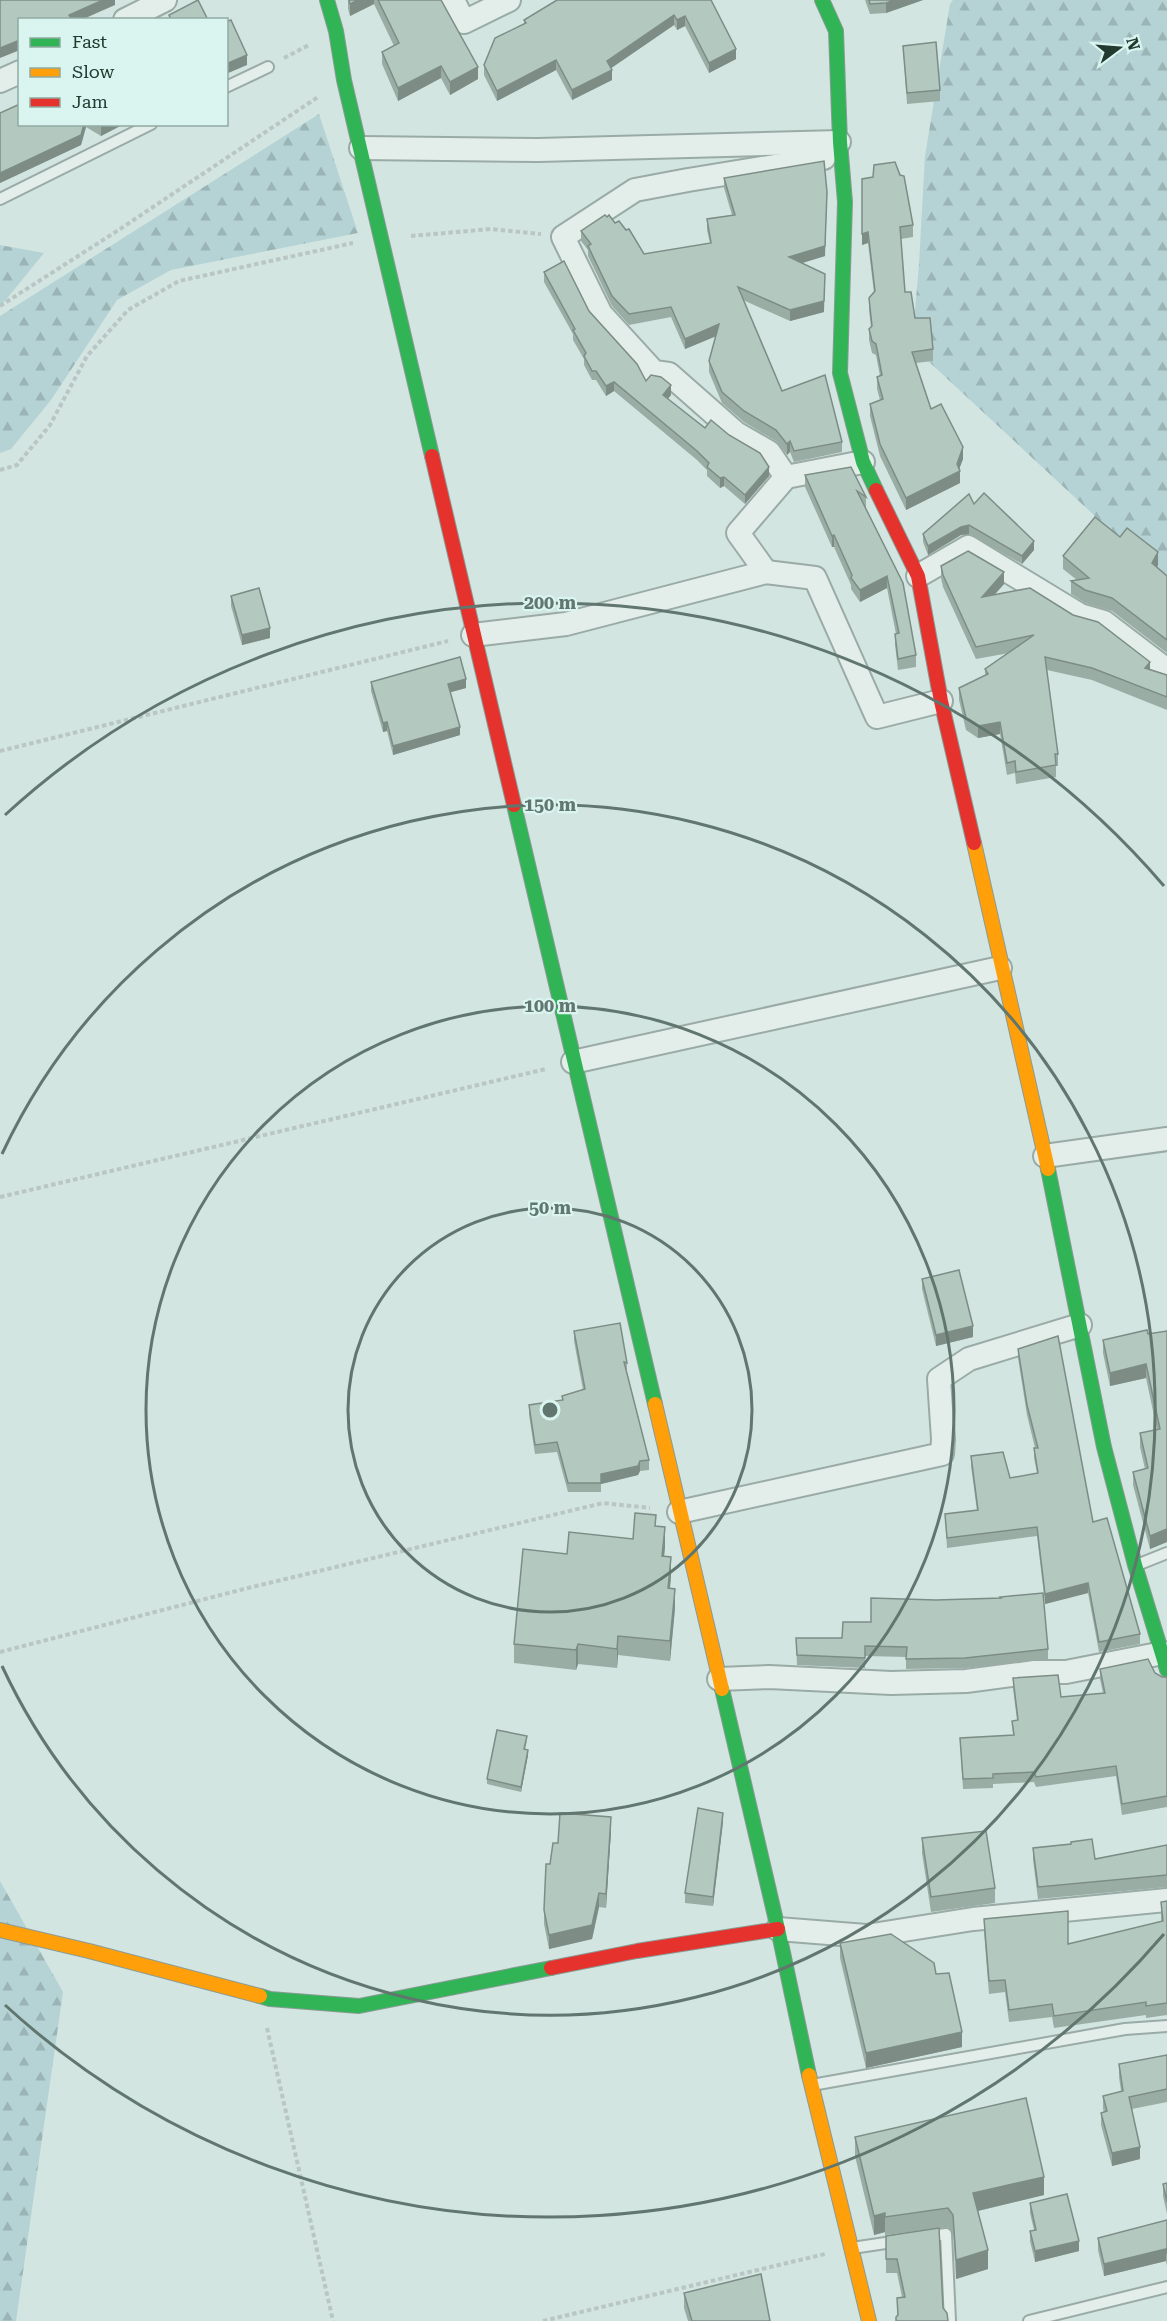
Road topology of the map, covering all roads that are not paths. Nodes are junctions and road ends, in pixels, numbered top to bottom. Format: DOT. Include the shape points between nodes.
graph roads {
  1 [pos="165,0"];
  2 [pos="327,0"];
  3 [pos="453,0"];
  4 [pos="509,0"];
  5 [pos="822,0"];
  6 [pos="129,18"];
  7 [pos="268,67"];
  8 [pos="18,73"];
  9 [pos="0,81"];
  10 [pos="228,86"];
  11 [pos="147,126"];
  12 [pos="832,143"];
  13 [pos="361,148"];
  14 [pos="0,200"];
  15 [pos="863,462"];
  16 [pos="786,477"];
  17 [pos="766,572"];
  18 [pos="918,576"];
  19 [pos="473,635"];
  20 [pos="1167,670"];
  21 [pos="941,701"];
  22 [pos="1000,968"];
  23 [pos="573,1062"];
  24 [pos="1167,1139"];
  25 [pos="1045,1156"];
  26 [pos="1080,1325"];
  27 [pos="679,1512"];
  28 [pos="1167,1553"];
  29 [pos="1136,1565"];
  30 [pos="1165,1661"];
  31 [pos="718,1679"];
  32 [pos="1167,1899"];
  33 [pos="778,1929"];
  34 [pos="0,1930"];
  35 [pos="1167,2026"];
  36 [pos="811,2085"];
  37 [pos="852,2248"];
  38 [pos="1167,2286"];
  39 [pos="869,2321"];
  40 [pos="950,2321"];
  41 [pos="1029,2321"];
  1 -- 6 [label="street"];
  2 -- 13 [label="street"];
  3 -- 4 [label="street" via="464,22"];
  5 -- 12 [label="street" via="836,31"];
  7 -- 10 [label="lane"];
  8 -- 9 [label="street"];
  11 -- 14 [label="lane"];
  12 -- 13 [label="street" via="538,150"];
  12 -- 15 [label="street" via="845,202 840,373"];
  12 -- 16 [label="street" via="824,158 635,190 562,237 601,314 654,372 669,374 736,433 769,452"];
  13 -- 19 [label="street"];
  15 -- 16 [label="street"];
  15 -- 18 [label="street"];
  16 -- 17 [label="street" via="738,533"];
  17 -- 19 [label="street" via="566,624"];
  17 -- 21 [label="street" via="814,578 877,717"];
  18 -- 20 [label="street" via="968,548 1080,615 1104,622"];
  18 -- 21 [label="street"];
  19 -- 23 [label="street"];
  21 -- 22 [label="street"];
  22 -- 23 [label="street"];
  22 -- 25 [label="street"];
  23 -- 27 [label="street"];
  24 -- 25 [label="street"];
  25 -- 26 [label="street"];
  26 -- 27 [label="street" via="969,1359 939,1379 942,1454"];
  26 -- 29 [label="street" via="1104,1447"];
  27 -- 31 [label="street"];
  28 -- 29 [label="lane"];
  29 -- 30 [label="street"];
  30 -- 31 [label="street" via="966,1681"];
  31 -- 33 [label="street"];
  32 -- 33 [label="street" via="973,1919 866,1936"];
  33 -- 34 [label="street" via="359,2006 270,1999"];
  33 -- 36 [label="street"];
  35 -- 36 [label="lane" via="1125,2029"];
  36 -- 37 [label="street"];
  37 -- 39 [label="street"];
  37 -- 40 [label="lane" via="946,2234"];
  38 -- 41 [label="lane"];
}
